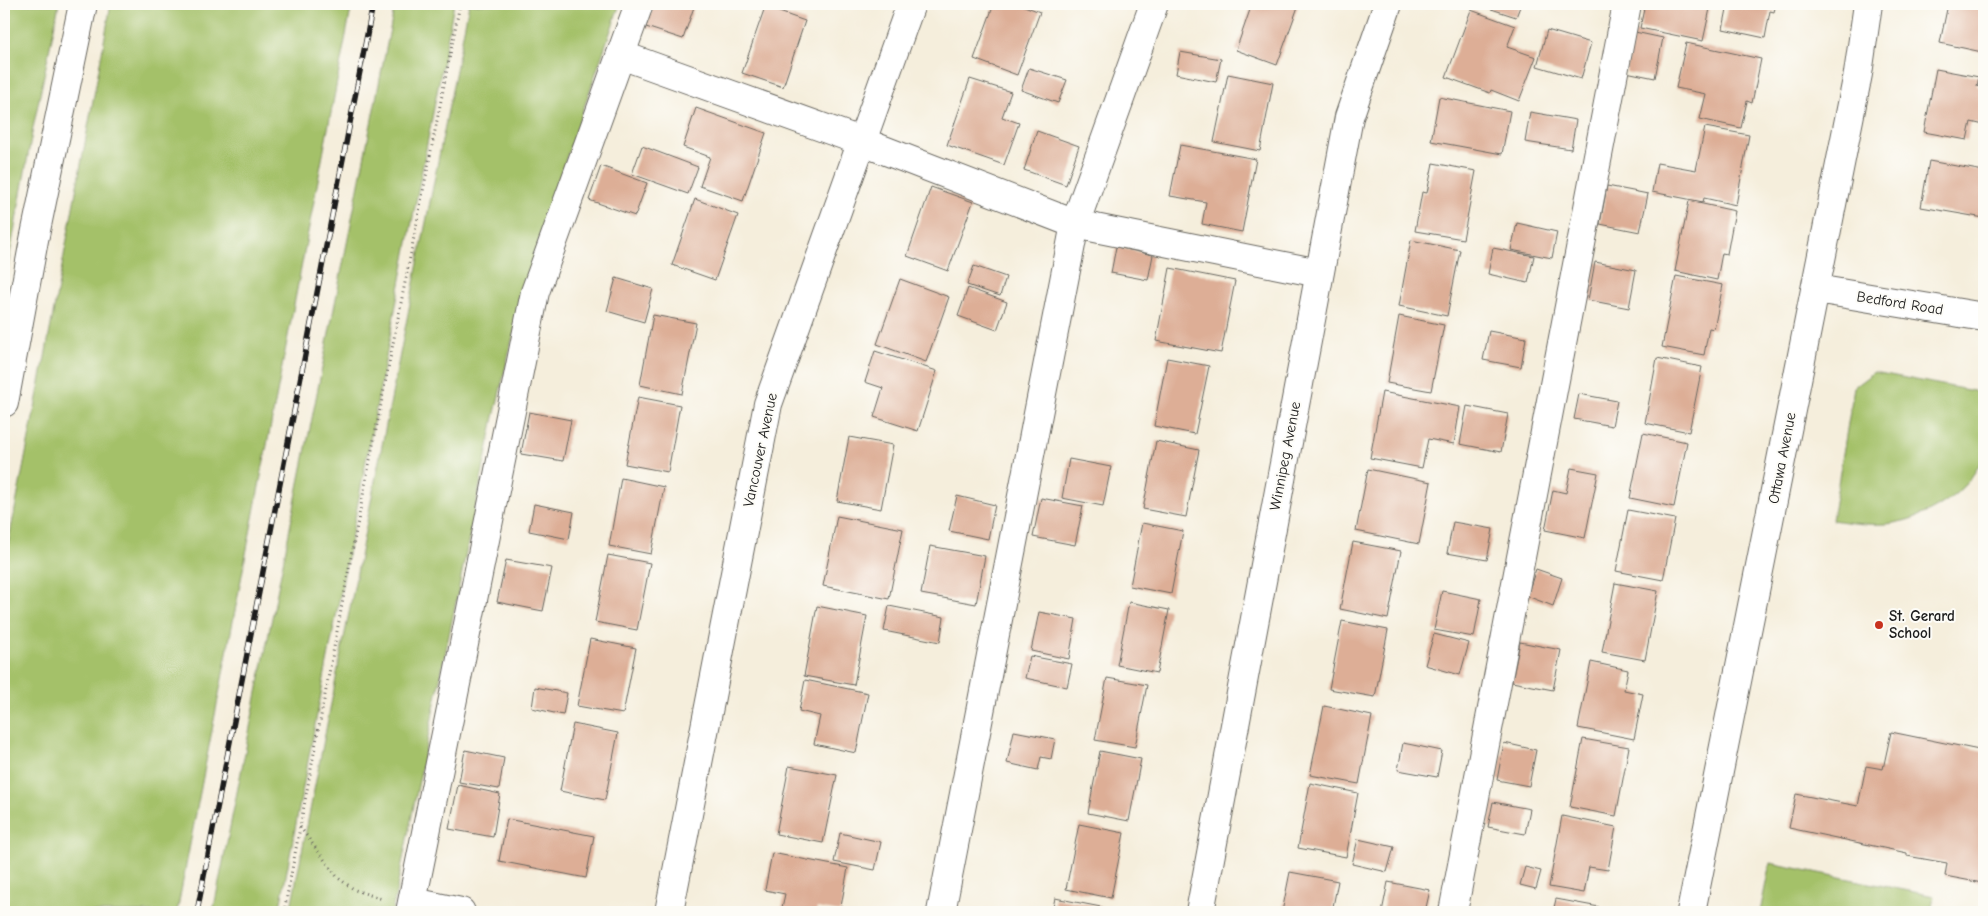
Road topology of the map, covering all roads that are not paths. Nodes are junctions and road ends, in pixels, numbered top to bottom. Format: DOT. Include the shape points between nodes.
graph roads {
  1 [pos="83,4"];
  2 [pos="639,4"];
  3 [pos="911,4"];
  4 [pos="1154,4"];
  5 [pos="1388,4"];
  6 [pos="1627,4"];
  7 [pos="1868,4"];
  8 [pos="621,55"];
  9 [pos="863,142"];
  10 [pos="1075,224"];
  11 [pos="1319,273"];
  12 [pos="1816,289"];
  13 [pos="1984,317"];
  14 [pos="4,403"];
  15 [pos="412,907"];
  16 [pos="461,912"];
  17 [pos="669,912"];
  18 [pos="941,912"];
  19 [pos="1200,912"];
  20 [pos="1453,912"];
  21 [pos="1691,912"];
  1 -- 14 [label="main road"];
  2 -- 8 [label="main road"];
  3 -- 9 [label="main road, Vancouver Avenue"];
  4 -- 10 [label="main road"];
  5 -- 11 [label="main road, Winnipeg Avenue" via="1349,116"];
  6 -- 20 [label="main road"];
  7 -- 12 [label="main road, Ottawa Avenue" via="1858,74"];
  8 -- 9 [label="main road"];
  8 -- 15 [label="main road" via="535,292"];
  9 -- 10 [label="main road"];
  9 -- 17 [label="main road, Vancouver Avenue" via="768,404"];
  10 -- 11 [label="main road"];
  10 -- 18 [label="main road"];
  11 -- 19 [label="main road, Winnipeg Avenue"];
  12 -- 13 [label="main road, Bedford Road"];
  12 -- 21 [label="main road, Ottawa Avenue"];
  15 -- 16 [label="main road"];
}
